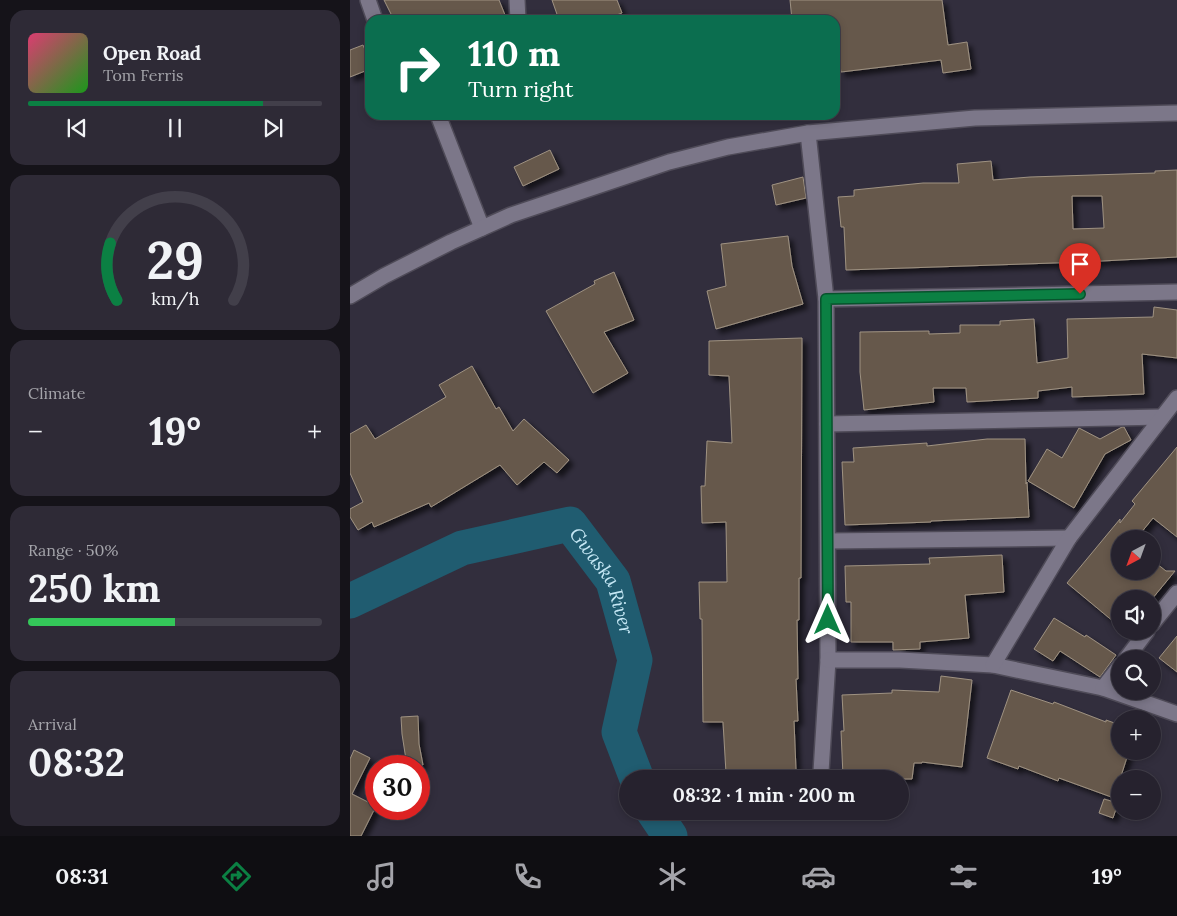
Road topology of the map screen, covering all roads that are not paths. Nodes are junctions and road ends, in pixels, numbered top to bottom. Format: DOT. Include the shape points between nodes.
graph roads {
  1 [pos="368,0"];
  2 [pos="517,0"];
  3 [pos="373,15"];
  4 [pos="518,15"];
  5 [pos="1177,113"];
  6 [pos="440,120"];
  7 [pos="808,133"];
  8 [pos="482,228"];
  9 [pos="1177,292"];
  10 [pos="350,296"];
  11 [pos="826,299"];
  12 [pos="1177,398"];
  13 [pos="1162,417"];
  14 [pos="827,424"];
  15 [pos="1069,538"];
  16 [pos="828,541"];
  17 [pos="1177,593"];
  18 [pos="1161,613"];
  19 [pos="828,660"];
  20 [pos="993,665"];
  21 [pos="1111,678"];
  22 [pos="1103,688"];
  23 [pos="1177,714"];
  24 [pos="821,770"];
  1 -- 3 [label="street"];
  2 -- 4 [label="street"];
  5 -- 7 [label="street" via="975,118"];
  6 -- 8 [label="street"];
  7 -- 8 [label="street" via="728,147 669,162"];
  7 -- 11 [label="street"];
  8 -- 10 [label="street"];
  9 -- 11 [label="street"];
  11 -- 14 [label="street"];
  12 -- 13 [label="street"];
  13 -- 14 [label="street"];
  13 -- 15 [label="street"];
  14 -- 16 [label="street"];
  15 -- 16 [label="street"];
  15 -- 20 [label="street"];
  16 -- 19 [label="street"];
  17 -- 18 [label="street"];
  19 -- 20 [label="street"];
  19 -- 24 [label="street"];
  20 -- 22 [label="street"];
  21 -- 22 [label="street"];
  22 -- 23 [label="street"];
}
